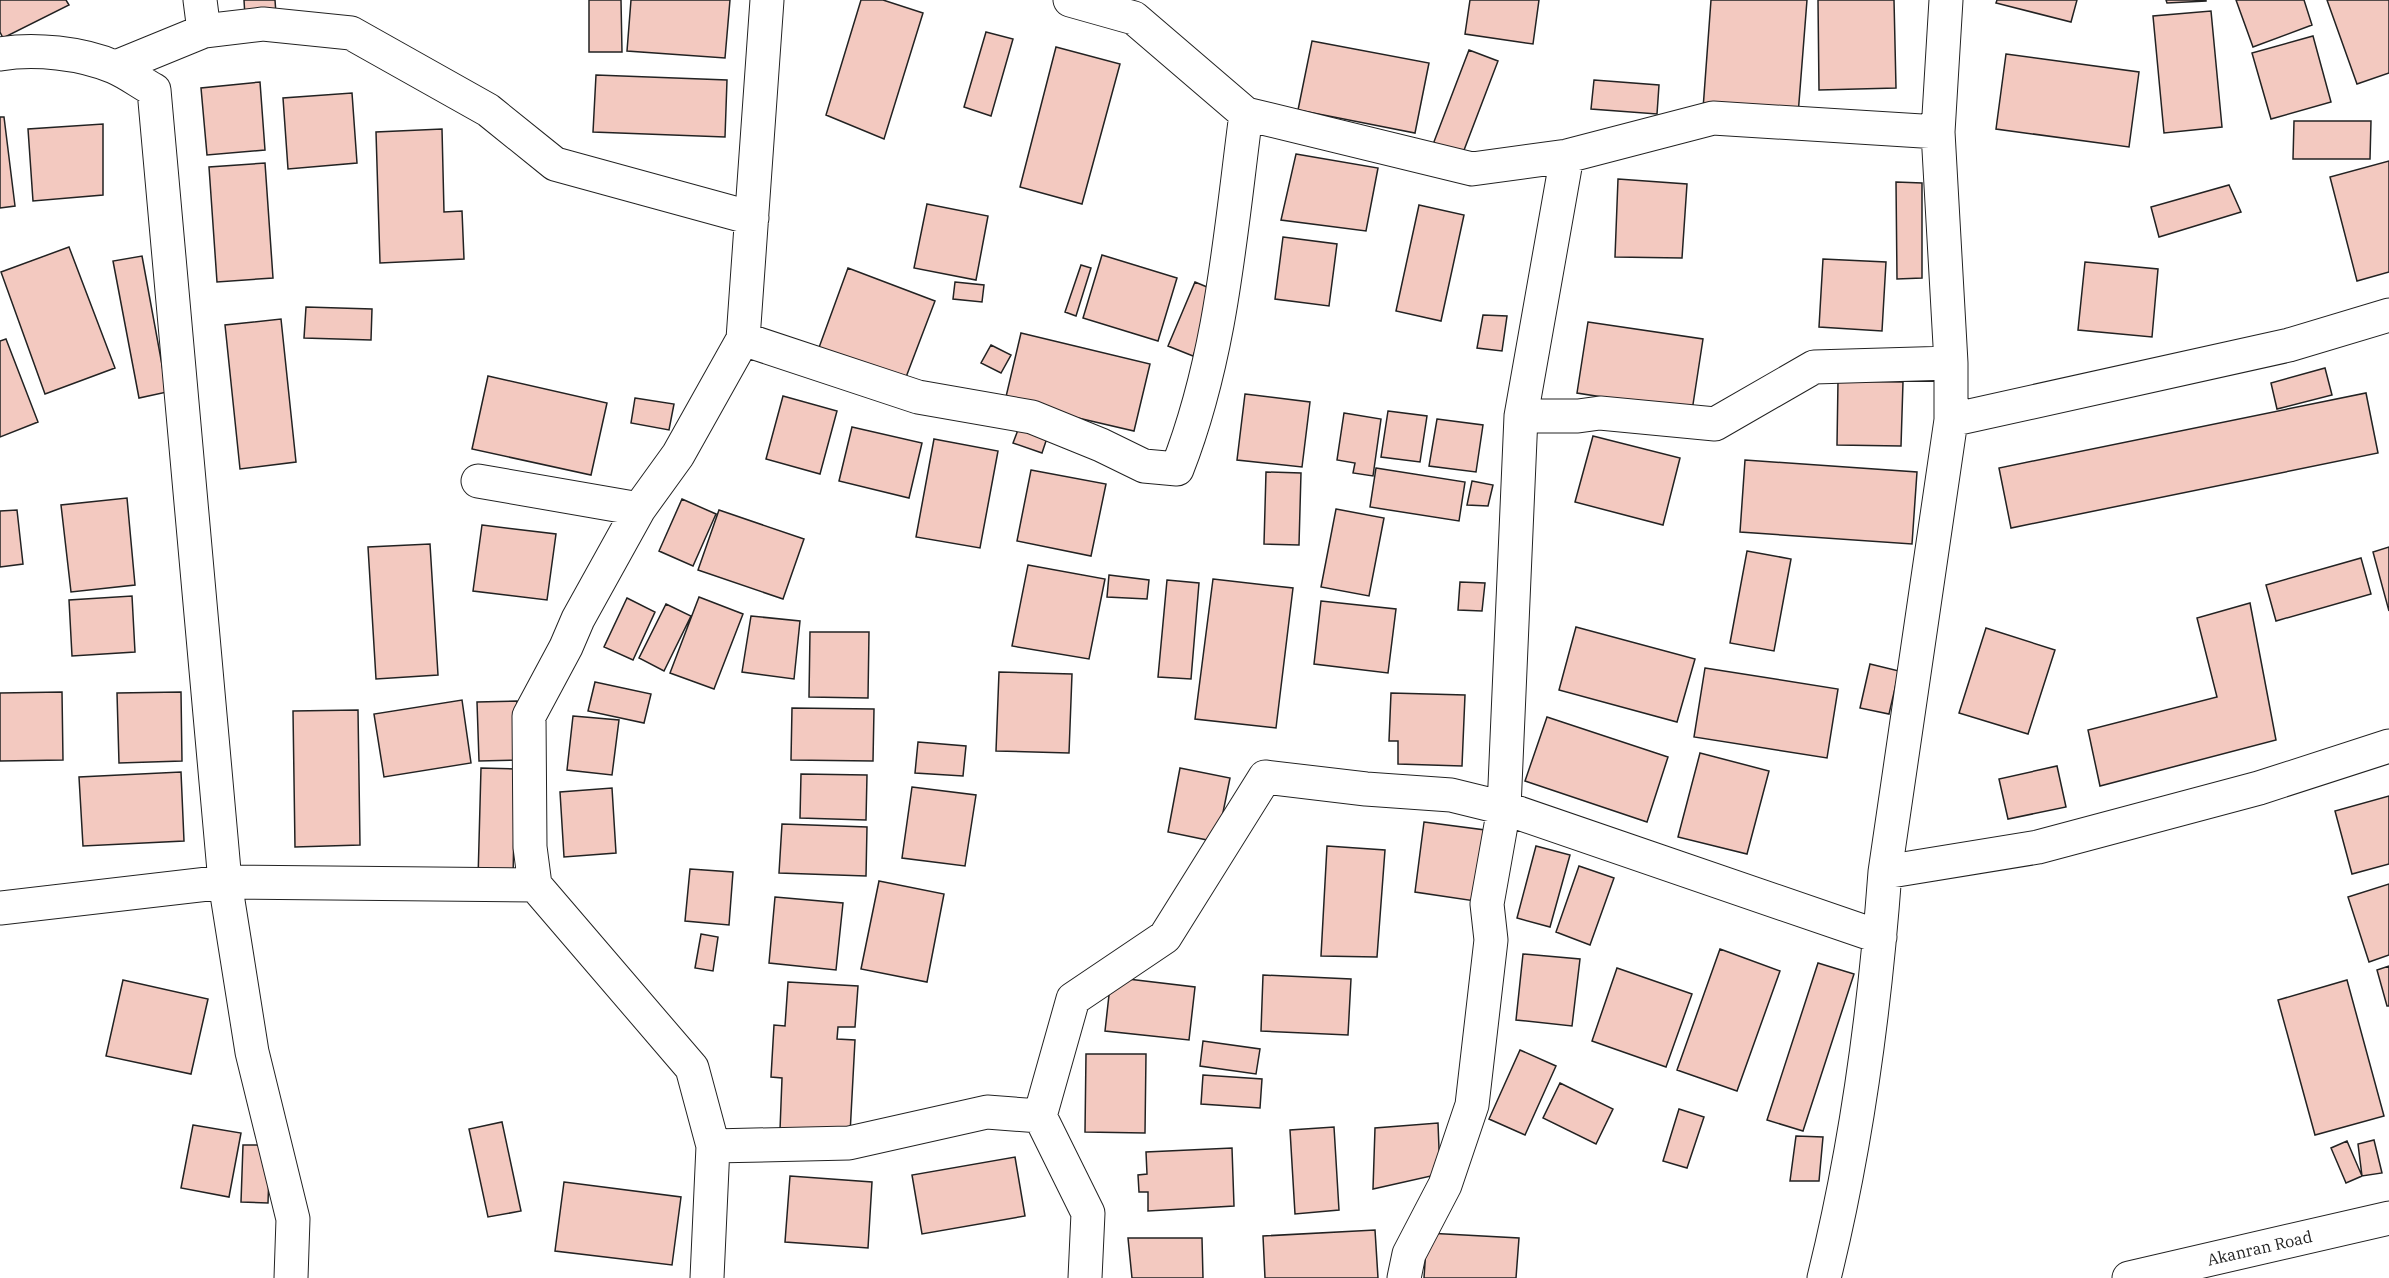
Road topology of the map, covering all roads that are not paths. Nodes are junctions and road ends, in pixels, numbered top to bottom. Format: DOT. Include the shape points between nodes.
graph roads {
  1 [pos="767,0"];
  2 [pos="1070,0"];
  3 [pos="1946,0"];
  4 [pos="202,15"];
  5 [pos="0,54"];
  6 [pos="116,67"];
  7 [pos="1246,114"];
  8 [pos="1938,132"];
  9 [pos="1567,156"];
  10 [pos="752,218"];
  11 [pos="2389,315"];
  12 [pos="742,339"];
  13 [pos="1951,363"];
  14 [pos="1521,416"];
  15 [pos="1951,420"];
  16 [pos="478,481"];
  17 [pos="639,509"];
  18 [pos="2389,746"];
  19 [pos="1504,808"];
  20 [pos="1885,872"];
  21 [pos="225,882"];
  22 [pos="535,885"];
  23 [pos="0,908"];
  24 [pos="1880,937"];
  25 [pos="1041,1116"];
  26 [pos="713,1146"];
  27 [pos="2389,1218"];
  28 [pos="291,1278"];
  29 [pos="707,1278"];
  30 [pos="1085,1278"];
  31 [pos="1404,1278"];
  32 [pos="1824,1278"];
  33 [pos="2129,1278"];
  1 -- 10 [label="street"];
  2 -- 7 [label="street" via="1134,18"];
  3 -- 8 [label="street"];
  4 -- 6 [label="street"];
  4 -- 10 [label="street" via="351,33 488,110 555,164"];
  5 -- 6 [label="street" via="84,56"];
  6 -- 21 [label="street" via="154,90"];
  7 -- 9 [label="street" via="1472,169"];
  7 -- 12 [label="street" via="1220,320 1195,424 1178,469 1144,466 1032,417 918,397"];
  8 -- 9 [label="street" via="1713,118"];
  8 -- 13 [label="street"];
  9 -- 14 [label="street"];
  10 -- 12 [label="street"];
  11 -- 15 [label="street" via="2289,345"];
  12 -- 17 [label="street" via="678,455"];
  13 -- 14 [label="street" via="1814,367 1715,424 1600,413"];
  13 -- 15 [label="street"];
  14 -- 19 [label="street"];
  15 -- 20 [label="street"];
  16 -- 17 [label="street"];
  17 -- 22 [label="street" via="529,716 530,847"];
  18 -- 20 [label="street" via="2259,788 2038,847"];
  19 -- 24 [label="street"];
  19 -- 25 [label="street" via="1451,795 1265,777 1165,937 1073,999"];
  19 -- 31 [label="street" via="1487,904 1491,940 1472,1105 1445,1185 1409,1254"];
  20 -- 24 [label="street"];
  21 -- 22 [label="street"];
  21 -- 23 [label="street"];
  21 -- 28 [label="street" via="252,1052 293,1219"];
  22 -- 26 [label="street" via="692,1068"];
  24 -- 32 [label="street" via="1862,1088"];
  25 -- 26 [label="street" via="987,1112 849,1143"];
  25 -- 30 [label="street" via="1088,1213"];
  26 -- 29 [label="street"];
  27 -- 33 [label="street, Akanran Road"];
}
